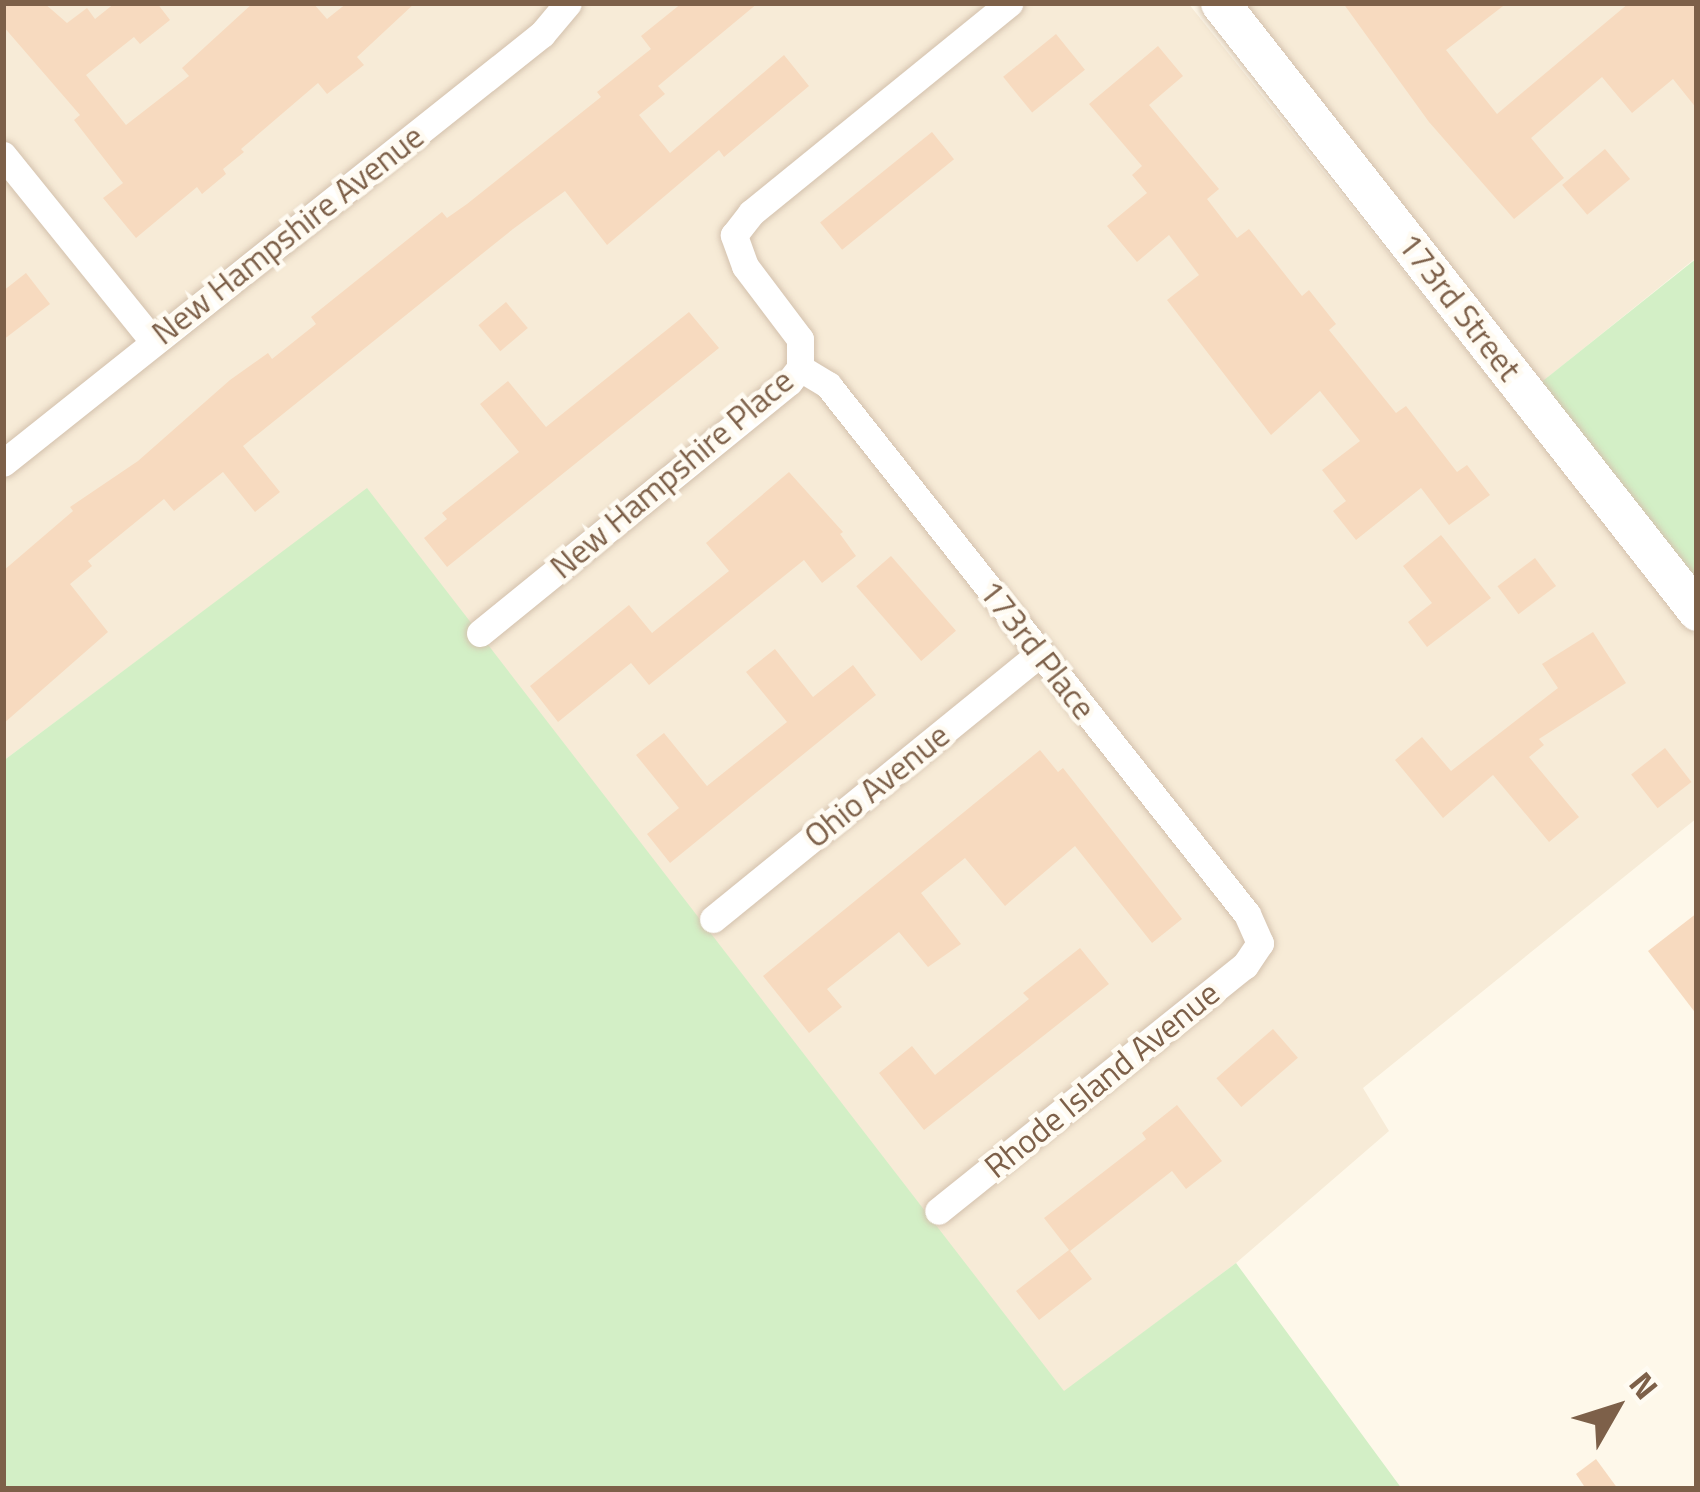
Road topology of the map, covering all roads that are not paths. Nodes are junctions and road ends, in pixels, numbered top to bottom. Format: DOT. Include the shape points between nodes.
graph roads {
  1 [pos="568,3"];
  2 [pos="1009,3"];
  3 [pos="1237,9"];
  4 [pos="3,155"];
  5 [pos="154,342"];
  6 [pos="800,368"];
  7 [pos="3,463"];
  8 [pos="1697,611"];
  9 [pos="480,633"];
  10 [pos="1040,653"];
  11 [pos="713,919"];
  12 [pos="1260,943"];
  13 [pos="938,1211"];
  1 -- 5 [label="street, New Hampshire Avenue" via="542,34"];
  2 -- 6 [label="street, New Hampshire Place" via="734,235 746,266 800,339"];
  3 -- 8 [label="street, 173rd Street"];
  4 -- 5 [label="street"];
  5 -- 7 [label="street, New Hampshire Avenue"];
  6 -- 9 [label="street, New Hampshire Place"];
  6 -- 10 [label="street, 173rd Place" via="827,385"];
  10 -- 11 [label="street, Ohio Avenue"];
  10 -- 12 [label="street, 173rd Place" via="1247,914"];
  12 -- 13 [label="street, Rhode Island Avenue" via="1245,965"];
}
